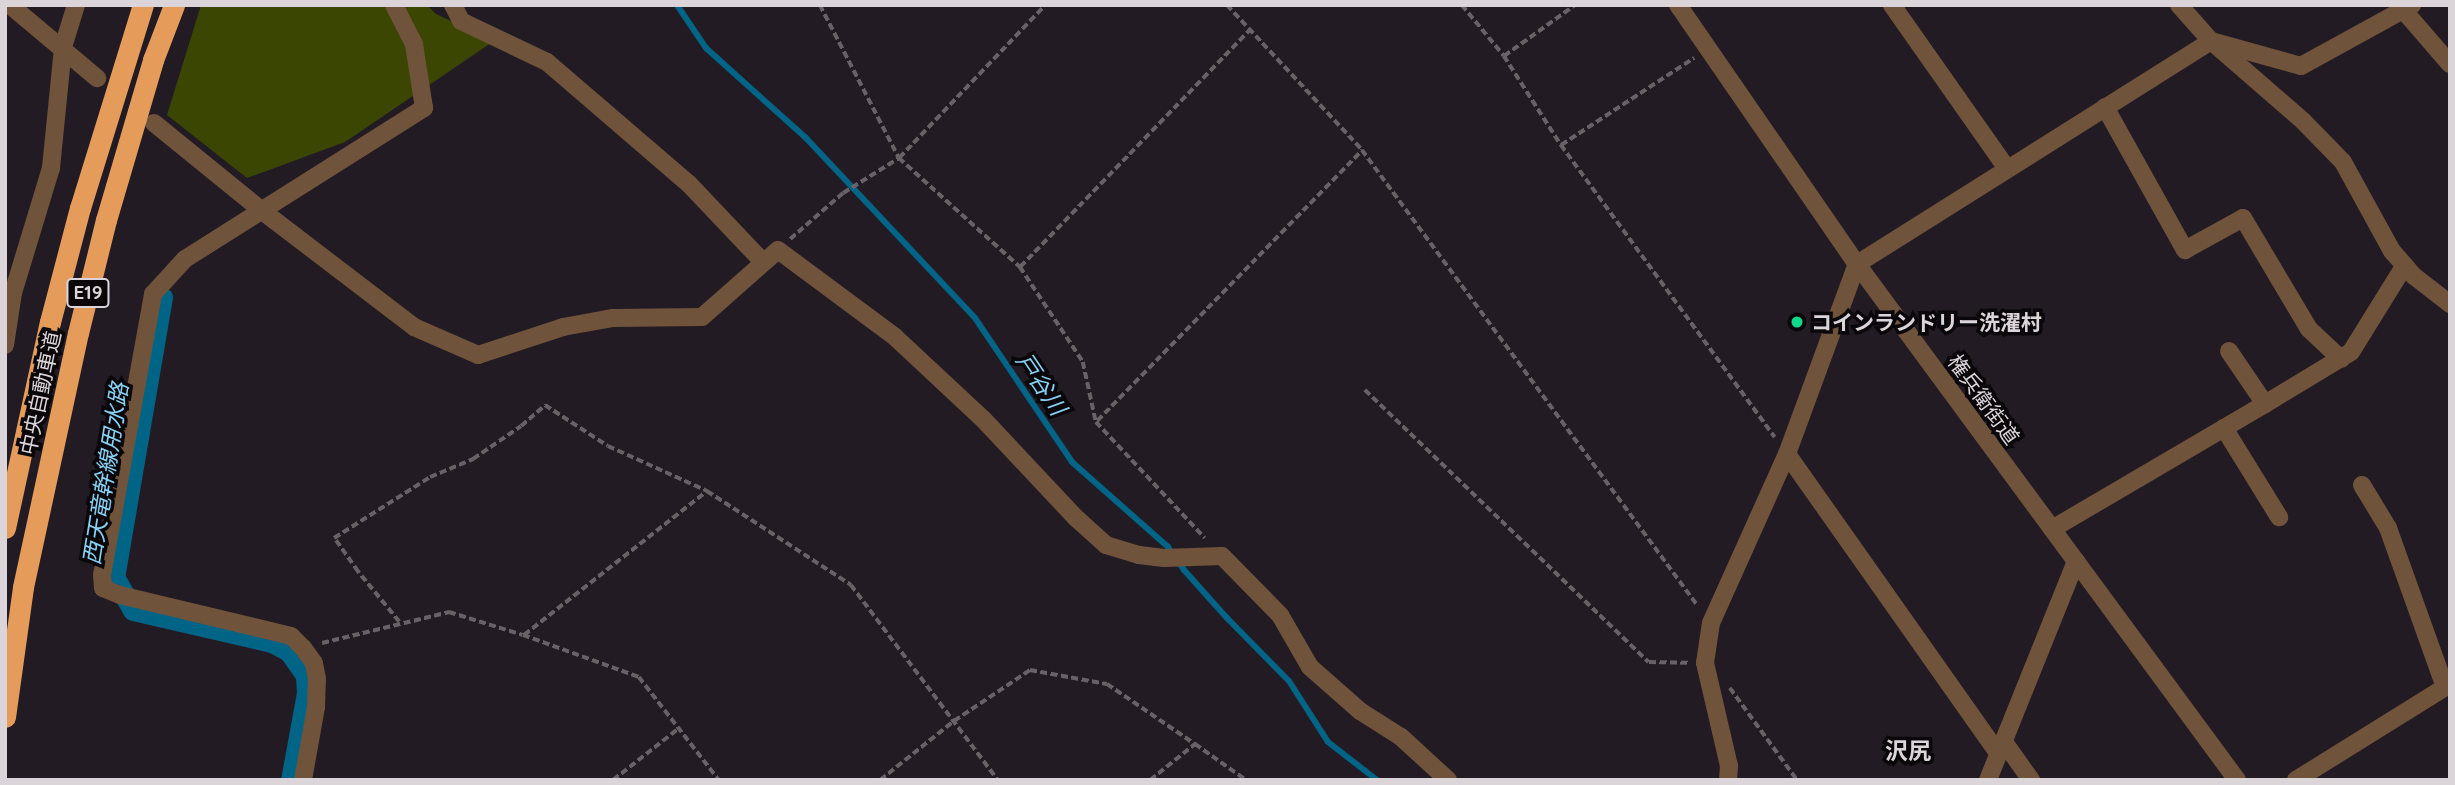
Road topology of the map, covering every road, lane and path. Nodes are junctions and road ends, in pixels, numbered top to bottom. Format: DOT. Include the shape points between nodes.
graph roads {
  1 [pos="10,5"];
  2 [pos="76,5"];
  3 [pos="143,5"];
  4 [pos="174,5"];
  5 [pos="394,5"];
  6 [pos="453,5"];
  7 [pos="820,5"];
  8 [pos="1045,5"];
  9 [pos="1227,5"];
  10 [pos="1462,5"];
  11 [pos="1575,5"];
  12 [pos="1678,5"];
  13 [pos="1892,5"];
  14 [pos="2179,5"];
  15 [pos="2405,7"];
  16 [pos="1250,30"];
  17 [pos="2211,41"];
  18 [pos="62,47"];
  19 [pos="1706,50"];
  20 [pos="1504,56"];
  21 [pos="2450,64"];
  22 [pos="97,78"];
  23 [pos="2105,107"];
  24 [pos="154,123"];
  25 [pos="1561,145"];
  26 [pos="1363,150"];
  27 [pos="899,158"];
  28 [pos="2007,167"];
  29 [pos="261,210"];
  30 [pos="778,250"];
  31 [pos="762,261"];
  32 [pos="1857,264"];
  33 [pos="2405,265"];
  34 [pos="1020,267"];
  35 [pos="2450,304"];
  36 [pos="5,345"];
  37 [pos="2229,351"];
  38 [pos="2341,359"];
  39 [pos="1365,390"];
  40 [pos="2264,404"];
  41 [pos="1096,422"];
  42 [pos="2224,428"];
  43 [pos="1787,454"];
  44 [pos="2362,485"];
  45 [pos="707,491"];
  46 [pos="2278,517"];
  47 [pos="5,528"];
  48 [pos="2052,529"];
  49 [pos="1223,556"];
  50 [pos="2076,561"];
  51 [pos="399,622"];
  52 [pos="1711,623"];
  53 [pos="523,635"];
  54 [pos="303,648"];
  55 [pos="1705,663"];
  56 [pos="1728,684"];
  57 [pos="2447,686"];
  58 [pos="5,717"];
  59 [pos="954,721"];
  60 [pos="679,727"];
  61 [pos="1195,744"];
  62 [pos="2001,748"];
  63 [pos="303,780"];
  64 [pos="613,780"];
  65 [pos="719,780"];
  66 [pos="880,780"];
  67 [pos="998,780"];
  68 [pos="1150,780"];
  69 [pos="1245,780"];
  70 [pos="1447,780"];
  71 [pos="1728,780"];
  72 [pos="1797,780"];
  73 [pos="1988,780"];
  74 [pos="2031,780"];
  75 [pos="2237,780"];
  76 [pos="2296,780"];
  1 -- 18 [label="street"];
  2 -- 18 [label="street"];
  3 -- 47 [label="highway, 中央自動車道 / E19" via="50,322"];
  4 -- 58 [label="highway, 中央自動車道 / E19" via="106,220 78,333 23,587"];
  5 -- 29 [label="street" via="414,44 424,108"];
  6 -- 31 [label="street" via="461,21 547,62 689,184"];
  7 -- 27 [label="path"];
  8 -- 27 [label="path"];
  9 -- 16 [label="path"];
  10 -- 20 [label="path"];
  11 -- 20 [label="path"];
  12 -- 19 [label="street, 権兵衛街道"];
  13 -- 28 [label="street"];
  14 -- 17 [label="street"];
  15 -- 17 [label="street" via="2301,66"];
  15 -- 21 [label="street"];
  16 -- 26 [label="path"];
  16 -- 34 [label="path"];
  17 -- 23 [label="street"];
  17 -- 33 [label="street" via="2343,162 2392,251"];
  18 -- 22 [label="street"];
  18 -- 36 [label="street" via="51,169 13,293"];
  19 -- 25 [label="path"];
  19 -- 32 [label="street, 権兵衛街道"];
  20 -- 25 [label="path"];
  23 -- 28 [label="street"];
  23 -- 38 [label="street" via="2185,250 2243,218 2309,329"];
  24 -- 29 [label="street"];
  25 -- 43 [label="path"];
  26 -- 41 [label="path"];
  26 -- 52 [label="path"];
  27 -- 30 [label="path" via="843,193"];
  27 -- 34 [label="path"];
  28 -- 32 [label="street"];
  29 -- 31 [label="street" via="414,327 478,355 563,327 613,318 702,317"];
  29 -- 54 [label="street" via="185,259 153,294 103,588 120,596 290,636"];
  30 -- 31 [label="street"];
  30 -- 49 [label="street" via="895,337 1106,545 1164,558"];
  32 -- 43 [label="street"];
  32 -- 48 [label="street, 権兵衛街道"];
  33 -- 35 [label="street"];
  33 -- 38 [label="street" via="2351,352"];
  34 -- 41 [label="path" via="1083,362"];
  37 -- 40 [label="street"];
  38 -- 40 [label="street"];
  39 -- 55 [label="path" via="1649,662"];
  40 -- 42 [label="street"];
  41 -- 49 [label="path"];
  42 -- 46 [label="street"];
  42 -- 48 [label="street"];
  43 -- 52 [label="street"];
  43 -- 62 [label="street"];
  44 -- 57 [label="street" via="2388,528"];
  45 -- 51 [label="path" via="607,446 545,405 473,459 430,477 334,538"];
  45 -- 53 [label="path"];
  45 -- 59 [label="path" via="850,585"];
  48 -- 50 [label="street, 権兵衛街道"];
  49 -- 70 [label="street" via="1280,615 1310,667 1360,711 1401,737"];
  50 -- 62 [label="street"];
  50 -- 75 [label="street, 権兵衛街道"];
  51 -- 53 [label="path" via="449,612"];
  51 -- 54 [label="path"];
  52 -- 55 [label="street"];
  53 -- 60 [label="path" via="639,677"];
  54 -- 63 [label="street" via="314,663 317,679"];
  55 -- 71 [label="street" via="1729,765"];
  56 -- 72 [label="path"];
  57 -- 76 [label="street"];
  59 -- 61 [label="path" via="1030,670 1107,684"];
  59 -- 66 [label="path"];
  59 -- 67 [label="path"];
  60 -- 64 [label="path"];
  60 -- 65 [label="path"];
  61 -- 68 [label="path"];
  61 -- 69 [label="path"];
  62 -- 73 [label="street"];
  62 -- 74 [label="street"];
}
